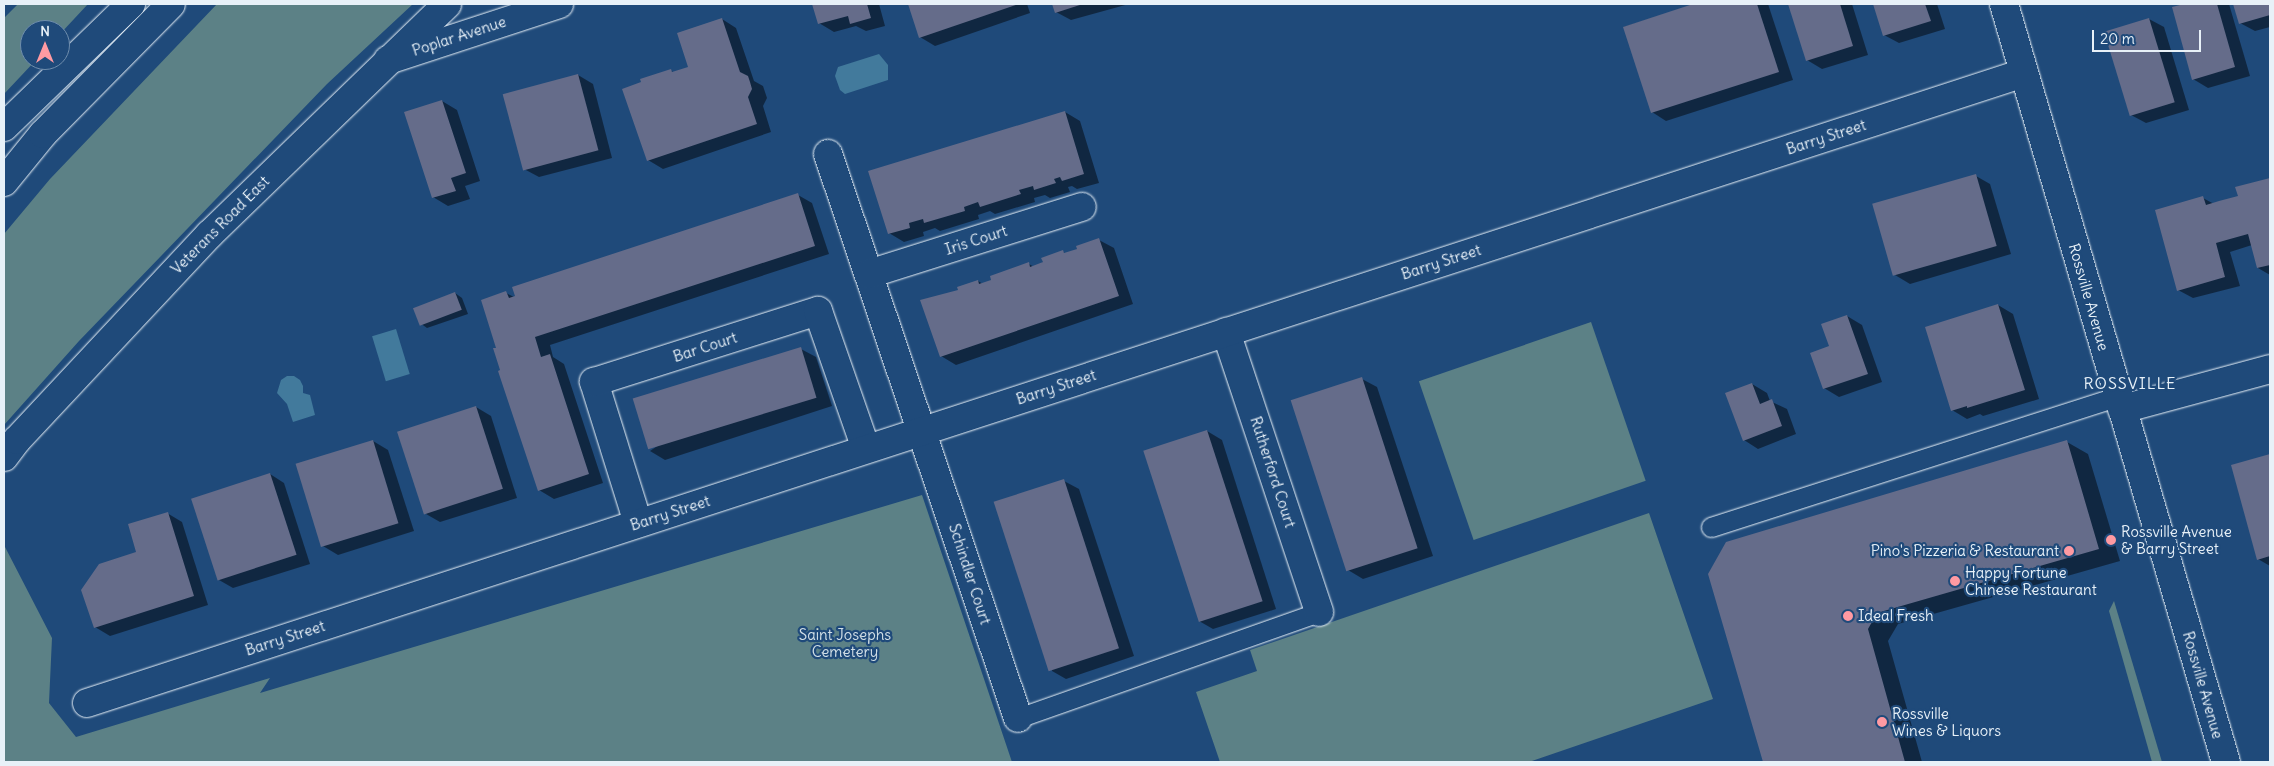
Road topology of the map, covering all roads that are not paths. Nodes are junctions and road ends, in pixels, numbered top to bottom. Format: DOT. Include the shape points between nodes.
graph roads {
  1 [pos="131,4"];
  2 [pos="171,4"];
  3 [pos="447,4"];
  4 [pos="559,4"];
  5 [pos="2004,4"];
  6 [pos="388,60"];
  7 [pos="2024,73"];
  8 [pos="4,126"];
  9 [pos="828,154"];
  10 [pos="4,182"];
  11 [pos="1082,207"];
  12 [pos="869,274"];
  13 [pos="1226,332"];
  14 [pos="2270,368"];
  15 [pos="2120,402"];
  16 [pos="921,431"];
  17 [pos="866,449"];
  18 [pos="4,457"];
  19 [pos="638,523"];
  20 [pos="1711,527"];
  21 [pos="1319,612"];
  22 [pos="87,703"];
  23 [pos="1018,718"];
  24 [pos="2226,762"];
  1 -- 8 [label="main road"];
  2 -- 10 [label="main road" via="42,134"];
  3 -- 6 [label="main road, Veterans Road East"];
  4 -- 6 [label="main road, Poplar Avenue"];
  5 -- 7 [label="main road, Rossville Avenue"];
  6 -- 18 [label="main road, Veterans Road East" via="210,234"];
  7 -- 13 [label="main road, Barry Street"];
  7 -- 15 [label="main road, Rossville Avenue"];
  9 -- 12 [label="main road"];
  11 -- 12 [label="main road, Iris Court"];
  12 -- 16 [label="main road"];
  13 -- 16 [label="main road, Barry Street"];
  13 -- 21 [label="main road, Rutherford Court"];
  14 -- 15 [label="main road"];
  15 -- 20 [label="lane"];
  15 -- 24 [label="main road, Rossville Avenue"];
  16 -- 17 [label="main road, Barry Street"];
  16 -- 23 [label="main road, Schindler Court"];
  17 -- 19 [label="main road, Barry Street"];
  17 -- 19 [label="main road, Bar Court" via="818,311 594,382"];
  19 -- 22 [label="main road, Barry Street"];
  21 -- 23 [label="lane"];
}
